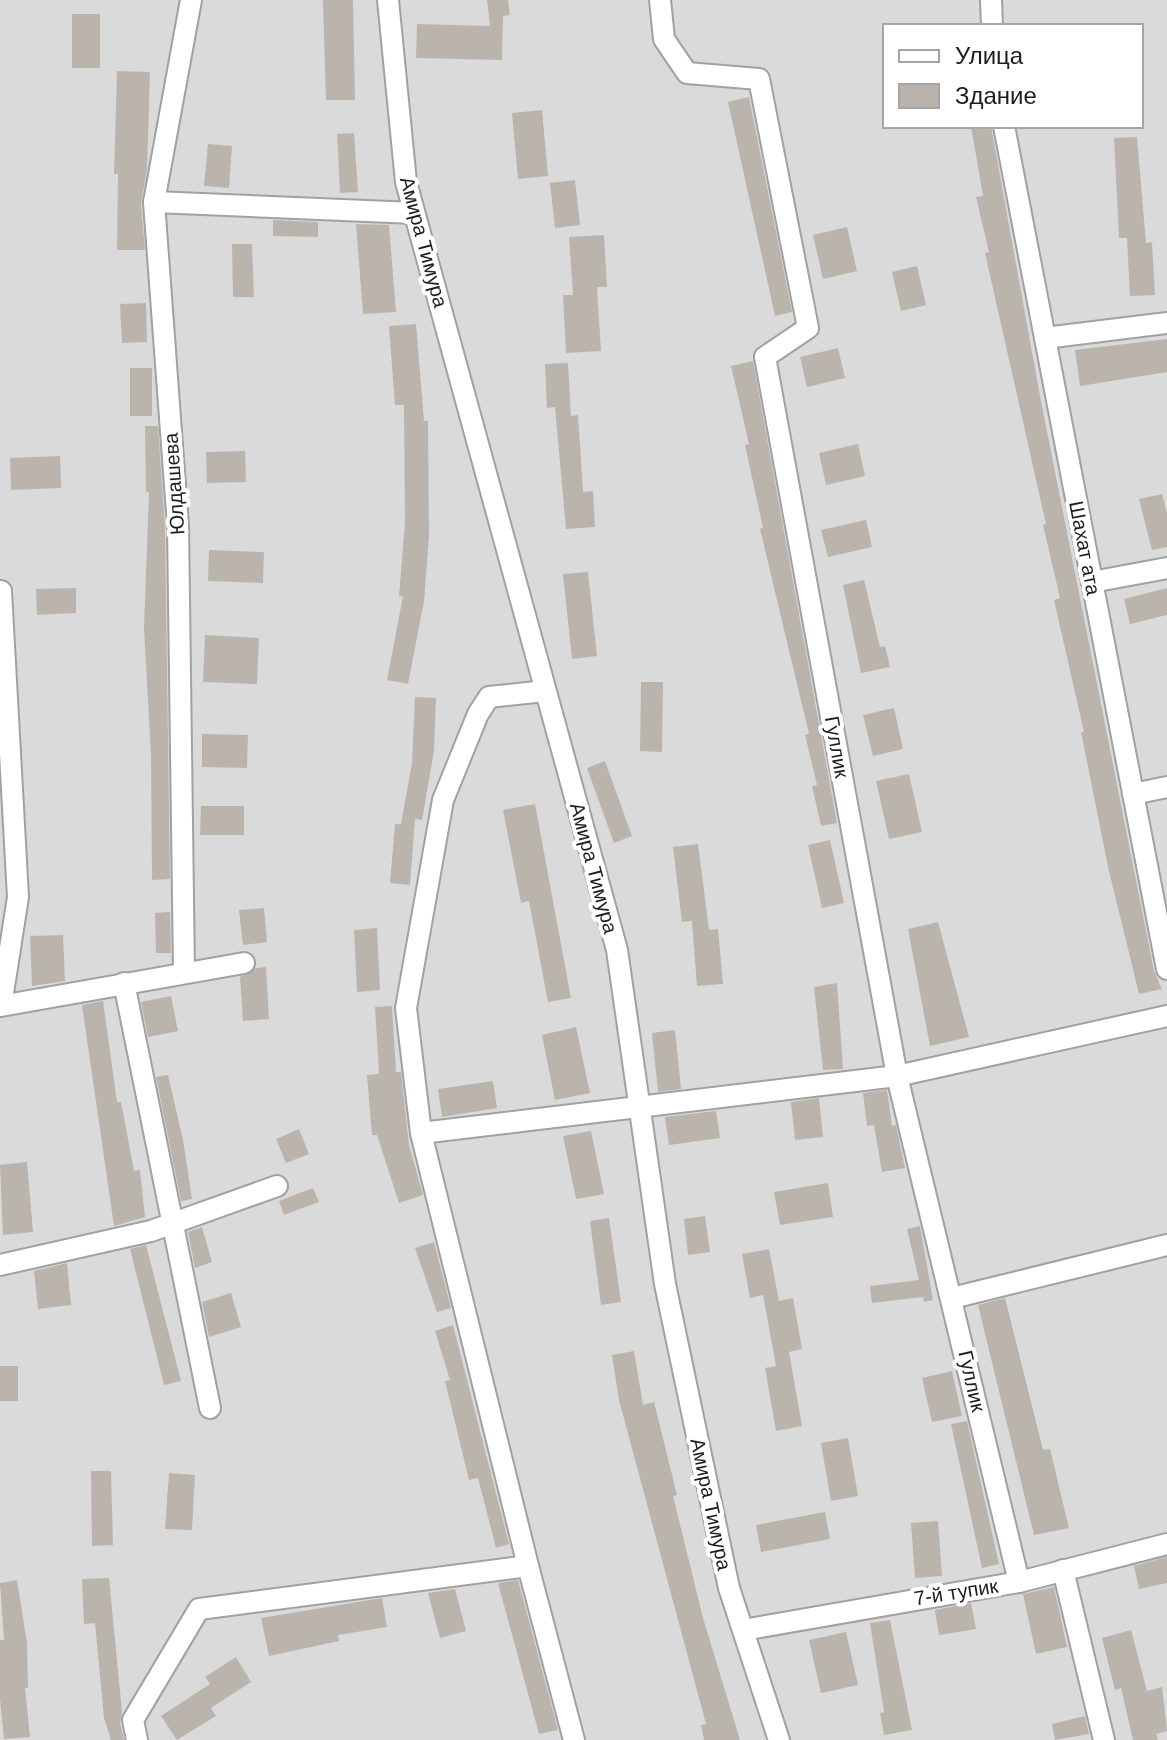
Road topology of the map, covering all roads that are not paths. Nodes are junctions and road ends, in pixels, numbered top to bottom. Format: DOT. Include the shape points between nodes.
graph roads {
  1 [pos="191,0"];
  2 [pos="388,0"];
  3 [pos="660,0"];
  4 [pos="991,0"];
  5 [pos="992,24"];
  6 [pos="1004,128"];
  7 [pos="154,202"];
  8 [pos="414,213"];
  9 [pos="1167,323"];
  10 [pos="1045,338"];
  11 [pos="1167,568"];
  12 [pos="1092,582"];
  13 [pos="1,591"];
  14 [pos="545,691"];
  15 [pos="1167,787"];
  16 [pos="1133,794"];
  17 [pos="244,963"];
  18 [pos="1167,969"];
  19 [pos="184,972"];
  20 [pos="124,983"];
  21 [pos="1167,1016"];
  22 [pos="897,1076"];
  23 [pos="640,1110"];
  24 [pos="421,1133"];
  25 [pos="277,1186"];
  26 [pos="173,1223"];
  27 [pos="1167,1245"];
  28 [pos="0,1265"];
  29 [pos="952,1298"];
  30 [pos="210,1408"];
  31 [pos="1167,1544"];
  32 [pos="528,1566"];
  33 [pos="1063,1570"];
  34 [pos="1019,1582"];
  35 [pos="743,1630"];
  36 [pos="137,1740"];
  37 [pos="574,1740"];
  38 [pos="779,1740"];
  39 [pos="1104,1740"];
  1 -- 7 [label="street, Юлдашева"];
  2 -- 8 [label="street, Амира Тимура" via="406,182"];
  3 -- 22 [label="street, Гуллик" via="664,39 687,73 759,79 808,328 765,357"];
  4 -- 5 [label="street"];
  6 -- 10 [label="street, Шахат ата"];
  7 -- 8 [label="street"];
  7 -- 19 [label="street, Юлдашева" via="178,526"];
  8 -- 14 [label="street, Амира Тимура"];
  9 -- 10 [label="street"];
  10 -- 12 [label="street, Шахат ата"];
  11 -- 12 [label="street"];
  12 -- 16 [label="street, Шахат ата"];
  13 -- 20 [label="street" via="18,897 1,1006"];
  14 -- 23 [label="street, Амира Тимура" via="617,950"];
  14 -- 24 [label="street" via="489,697 443,800 406,1008"];
  15 -- 16 [label="street"];
  16 -- 18 [label="street, Шахат ата"];
  17 -- 19 [label="street"];
  19 -- 20 [label="street"];
  20 -- 26 [label="street"];
  21 -- 22 [label="street"];
  22 -- 23 [label="street"];
  22 -- 29 [label="street, Гуллик"];
  23 -- 24 [label="street"];
  23 -- 35 [label="street, Амира Тимура" via="665,1284 729,1588"];
  24 -- 32 [label="street"];
  25 -- 26 [label="street"];
  26 -- 28 [label="street"];
  26 -- 30 [label="street"];
  27 -- 29 [label="street"];
  29 -- 34 [label="street, Гуллик"];
  31 -- 33 [label="street, 7-й тупик"];
  32 -- 36 [label="street" via="199,1609 133,1720"];
  32 -- 37 [label="street"];
  33 -- 34 [label="street, 7-й тупик"];
  33 -- 39 [label="street"];
  34 -- 35 [label="street, 7-й тупик"];
  35 -- 38 [label="street, Амира Тимура"];
}
